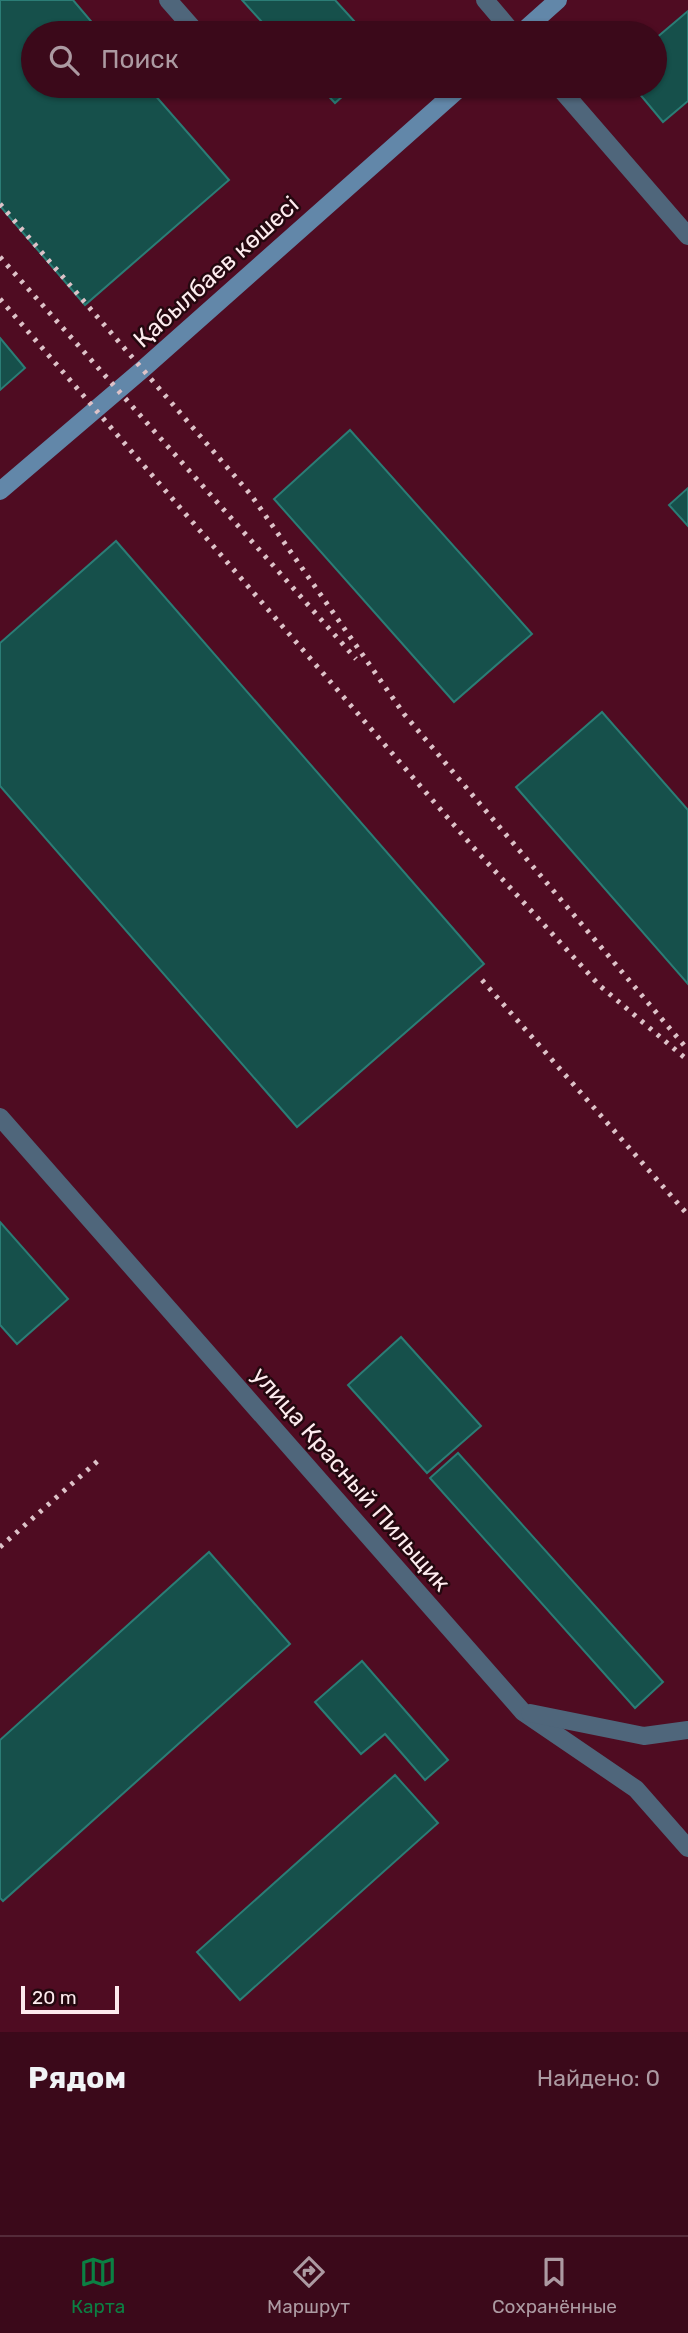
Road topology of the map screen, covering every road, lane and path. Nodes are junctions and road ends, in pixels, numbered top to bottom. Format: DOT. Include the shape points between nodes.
graph roads {
  1 [pos="169,0"];
  2 [pos="485,0"];
  3 [pos="558,0"];
  4 [pos="187,21"];
  5 [pos="503,21"];
  6 [pos="534,21"];
  7 [pos="448,98"];
  8 [pos="569,98"];
  9 [pos="684,225"];
  10 [pos="0,491"];
  11 [pos="0,1117"];
  12 [pos="523,1712"];
  13 [pos="688,1730"];
  14 [pos="688,1848"];
  1 -- 4 [label="street"];
  2 -- 5 [label="street"];
  3 -- 6 [label="main road"];
  7 -- 10 [label="main road, Қабылбаев көшесі"];
  8 -- 9 [label="street"];
  11 -- 12 [label="street, улица Красный Пильщик"];
  12 -- 13 [label="street" via="644,1736"];
  12 -- 14 [label="street, улица Красный Пильщик" via="636,1789"];
}
